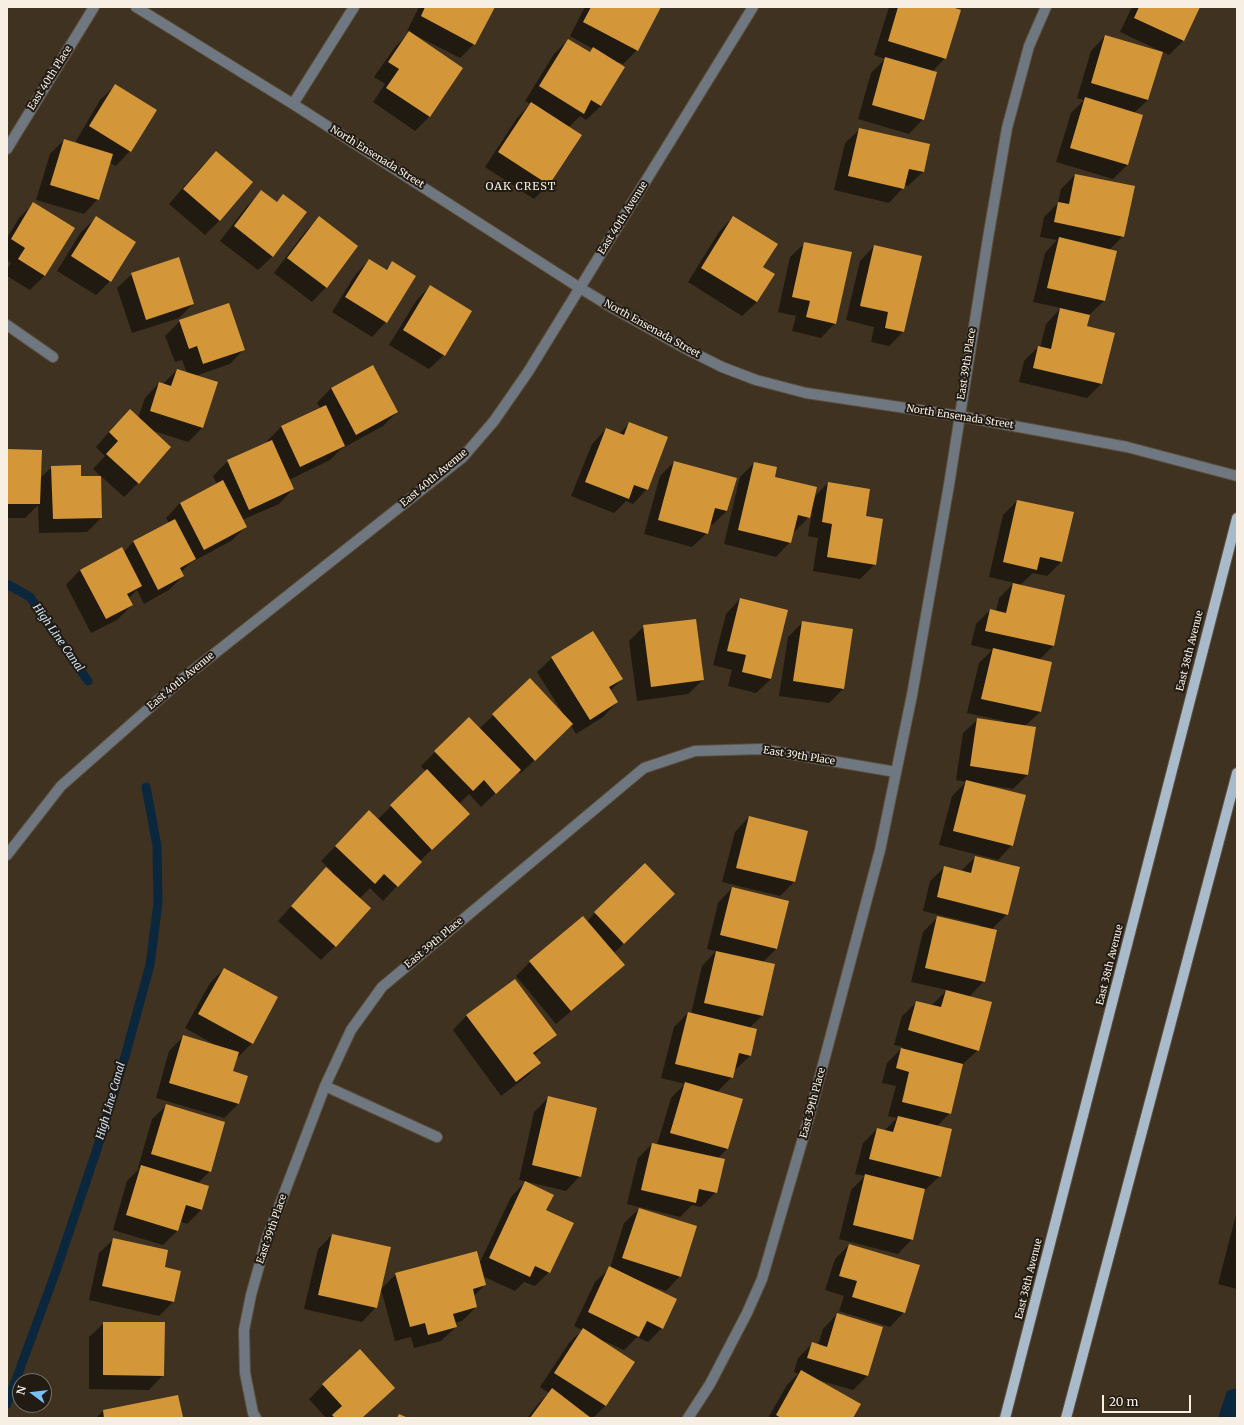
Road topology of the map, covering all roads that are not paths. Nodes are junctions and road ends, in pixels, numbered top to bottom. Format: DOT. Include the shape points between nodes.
graph roads {
  1 [pos="94,7"];
  2 [pos="136,7"];
  3 [pos="354,7"];
  4 [pos="753,7"];
  5 [pos="1046,7"];
  6 [pos="293,104"];
  7 [pos="7,148"];
  8 [pos="580,288"];
  9 [pos="7,325"];
  10 [pos="53,357"];
  11 [pos="959,416"];
  12 [pos="1237,476"];
  13 [pos="1237,518"];
  14 [pos="1233,549"];
  15 [pos="896,772"];
  16 [pos="1237,773"];
  17 [pos="7,855"];
  18 [pos="325,1086"];
  19 [pos="437,1137"];
  20 [pos="256,1418"];
  21 [pos="688,1418"];
  22 [pos="1005,1418"];
  23 [pos="1066,1418"];
  1 -- 7 [label="street, East 40th Place"];
  2 -- 6 [label="street, North Ensenada Street"];
  3 -- 6 [label="street"];
  4 -- 8 [label="street, East 40th Avenue"];
  5 -- 11 [label="street, East 39th Place" via="1029,46 1007,128"];
  6 -- 8 [label="street, North Ensenada Street"];
  8 -- 11 [label="street, North Ensenada Street" via="688,350 756,380 806,393"];
  8 -- 17 [label="street, East 40th Avenue" via="494,421 462,457 181,680 61,786"];
  9 -- 10 [label="street"];
  11 -- 12 [label="street, North Ensenada Street" via="1126,447"];
  11 -- 15 [label="street, East 39th Place" via="912,695"];
  13 -- 14 [label="main road, East 38th Avenue"];
  14 -- 22 [label="main road, East 38th Avenue"];
  15 -- 18 [label="street, East 39th Place" via="761,749 695,751 644,768 382,987 351,1030"];
  15 -- 21 [label="street, East 39th Place" via="880,850 849,969 762,1279 714,1377"];
  16 -- 23 [label="main road"];
  18 -- 19 [label="street"];
  18 -- 20 [label="street, East 39th Place" via="266,1241 251,1295 244,1330 245,1373"];
}
